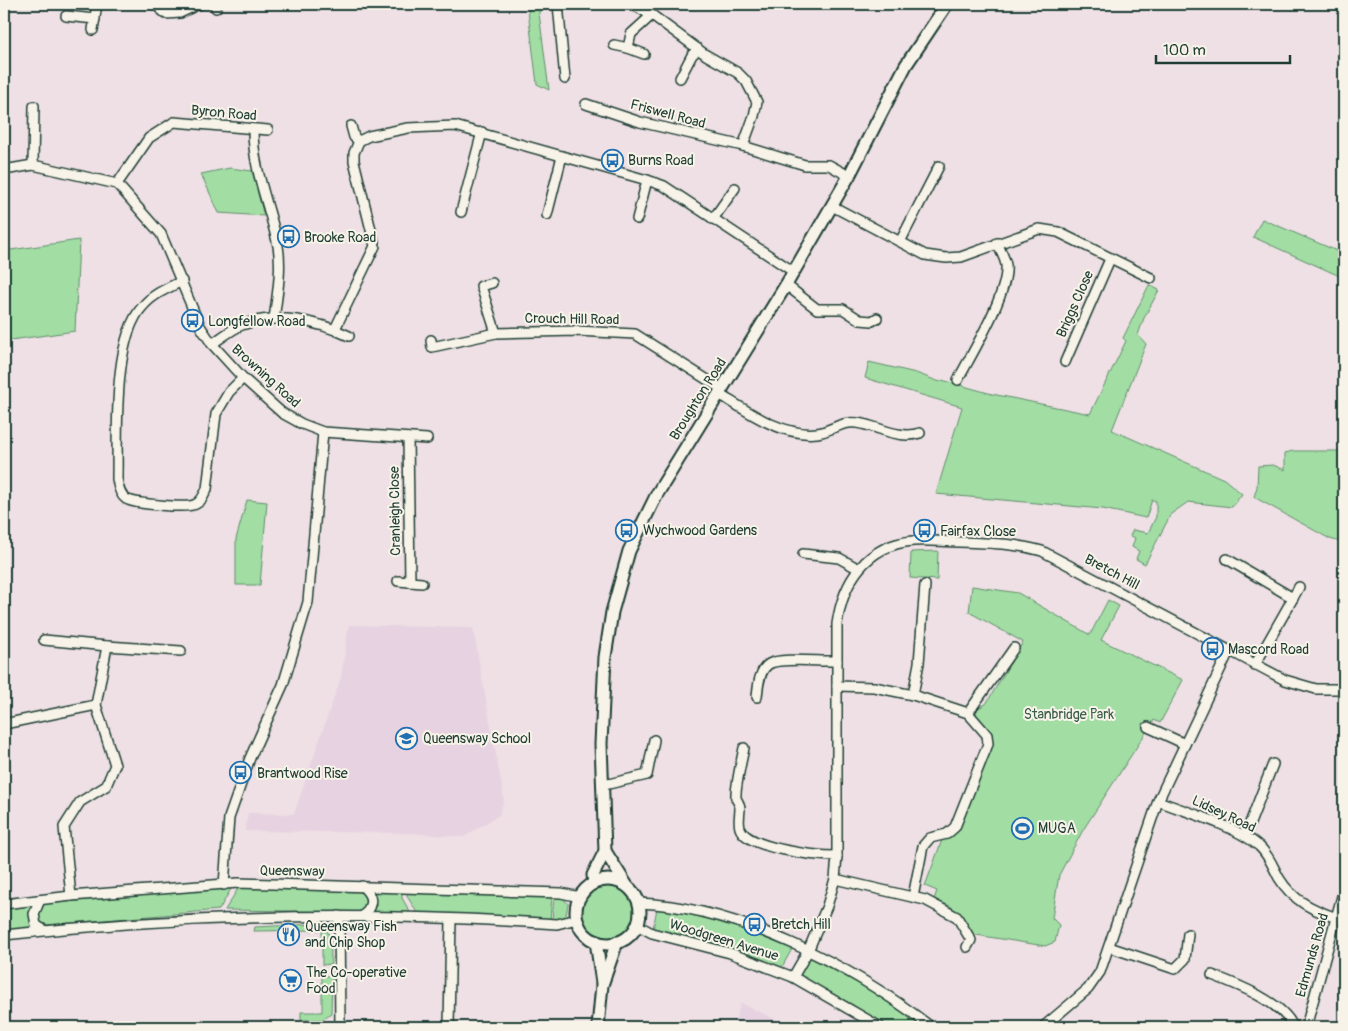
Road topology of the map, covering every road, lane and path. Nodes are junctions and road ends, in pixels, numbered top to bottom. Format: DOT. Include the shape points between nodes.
graph roads {
  1 [pos="97,4"];
  2 [pos="199,4"];
  3 [pos="558,4"];
  4 [pos="631,4"];
  5 [pos="947,4"];
  6 [pos="156,6"];
  7 [pos="652,15"];
  8 [pos="66,16"];
  9 [pos="95,19"];
  10 [pos="93,30"];
  11 [pos="614,44"];
  12 [pos="628,48"];
  13 [pos="698,49"];
  14 [pos="644,54"];
  15 [pos="680,78"];
  16 [pos="565,79"];
  17 [pos="586,104"];
  18 [pos="34,106"];
  19 [pos="351,126"];
  20 [pos="254,130"];
  21 [pos="268,130"];
  22 [pos="482,132"];
  23 [pos="359,141"];
  24 [pos="743,146"];
  25 [pos="562,156"];
  26 [pos="33,165"];
  27 [pos="939,166"];
  28 [pos="4,170"];
  29 [pos="849,176"];
  30 [pos="646,180"];
  31 [pos="117,184"];
  32 [pos="735,188"];
  33 [pos="832,206"];
  34 [pos="461,212"];
  35 [pos="547,215"];
  36 [pos="637,219"];
  37 [pos="713,219"];
  38 [pos="901,240"];
  39 [pos="997,244"];
  40 [pos="1110,258"];
  41 [pos="794,272"];
  42 [pos="1150,278"];
  43 [pos="182,281"];
  44 [pos="492,283"];
  45 [pos="786,285"];
  46 [pos="876,318"];
  47 [pos="274,319"];
  48 [pos="335,329"];
  49 [pos="496,333"];
  50 [pos="349,336"];
  51 [pos="431,340"];
  52 [pos="212,344"];
  53 [pos="1064,362"];
  54 [pos="243,378"];
  55 [pos="958,380"];
  56 [pos="720,391"];
  57 [pos="323,432"];
  58 [pos="920,433"];
  59 [pos="408,438"];
  60 [pos="427,439"];
  61 [pos="803,554"];
  62 [pos="1227,559"];
  63 [pos="857,568"];
  64 [pos="398,581"];
  65 [pos="410,582"];
  66 [pos="422,583"];
  67 [pos="925,585"];
  68 [pos="1299,587"];
  69 [pos="1292,598"];
  70 [pos="44,640"];
  71 [pos="107,646"];
  72 [pos="1014,648"];
  73 [pos="181,651"];
  74 [pos="1230,651"];
  75 [pos="837,662"];
  76 [pos="1255,665"];
  77 [pos="837,686"];
  78 [pos="1344,688"];
  79 [pos="913,695"];
  80 [pos="757,697"];
  81 [pos="96,705"];
  82 [pos="968,713"];
  83 [pos="4,724"];
  84 [pos="1148,727"];
  85 [pos="654,740"];
  86 [pos="1185,744"];
  87 [pos="744,748"];
  88 [pos="1273,764"];
  89 [pos="604,785"];
  90 [pos="1158,801"];
  91 [pos="1245,836"];
  92 [pos="605,850"];
  93 [pos="837,856"];
  94 [pos="835,879"];
  95 [pos="594,883"];
  96 [pos="224,885"];
  97 [pos="362,886"];
  98 [pos="627,886"];
  99 [pos="1344,889"];
  100 [pos="71,896"];
  101 [pos="580,897"];
  102 [pos="913,897"];
  103 [pos="40,900"];
  104 [pos="639,903"];
  105 [pos="4,904"];
  106 [pos="339,916"];
  107 [pos="363,916"];
  108 [pos="451,918"];
  109 [pos="1337,918"];
  110 [pos="577,919"];
  111 [pos="637,925"];
  112 [pos="44,930"];
  113 [pos="1188,934"];
  114 [pos="4,935"];
  115 [pos="596,941"];
  116 [pos="616,942"];
  117 [pos="972,942"];
  118 [pos="1109,948"];
  119 [pos="808,951"];
  120 [pos="1212,975"];
  121 [pos="793,976"];
  122 [pos="602,985"];
  123 [pos="340,1027"];
  124 [pos="449,1027"];
  125 [pos="598,1027"];
  126 [pos="880,1027"];
  127 [pos="931,1027"];
  128 [pos="1043,1027"];
  129 [pos="1293,1027"];
  130 [pos="1306,1027"];
  1 -- 9 [label="street"];
  2 -- 6 [label="street" via="173,14 166,14"];
  3 -- 16 [label="street"];
  4 -- 7 [label="street"];
  5 -- 29 [label="main road, Broughton Road" via="906,65"];
  7 -- 12 [label="street" via="631,34"];
  7 -- 13 [label="street"];
  8 -- 9 [label="street"];
  9 -- 10 [label="street"];
  11 -- 12 [label="street"];
  12 -- 14 [label="street"];
  13 -- 15 [label="street"];
  13 -- 24 [label="street" via="738,73 752,91 757,102"];
  17 -- 24 [label="street, Friswell Road" via="640,122"];
  18 -- 26 [label="street"];
  19 -- 23 [label="street" via="354,137"];
  20 -- 21 [label="street, Byron Road"];
  20 -- 31 [label="street, Byron Road" via="174,122 149,138"];
  20 -- 47 [label="street" via="256,169 278,248"];
  22 -- 23 [label="street" via="455,126 408,128"];
  22 -- 25 [label="street"];
  22 -- 34 [label="street"];
  23 -- 48 [label="street" via="354,161 375,246"];
  24 -- 29 [label="street, Friswell Road" via="805,165 829,165"];
  25 -- 30 [label="street"];
  25 -- 35 [label="street"];
  26 -- 28 [label="street"];
  26 -- 31 [label="street"];
  27 -- 38 [label="street"];
  29 -- 33 [label="main road, Broughton Road"];
  30 -- 36 [label="street"];
  30 -- 37 [label="street" via="664,186"];
  31 -- 43 [label="street, Browning Road" via="161,234"];
  32 -- 37 [label="street"];
  33 -- 38 [label="street"];
  33 -- 41 [label="main road, Broughton Road"];
  37 -- 41 [label="street"];
  38 -- 39 [label="street" via="925,255 946,258 961,257"];
  39 -- 40 [label="street" via="1039,229 1058,232"];
  39 -- 55 [label="street" via="1006,263 1006,278"];
  40 -- 42 [label="street"];
  40 -- 53 [label="street, Briggs Close"];
  41 -- 45 [label="main road, Broughton Road"];
  43 -- 52 [label="street, Browning Road" via="200,326"];
  43 -- 54 [label="street" via="142,306 131,323 121,356 117,479 119,491 125,499 187,506 203,498 207,489 216,414 229,392"];
  44 -- 49 [label="street" via="482,286"];
  45 -- 46 [label="street" via="817,309 843,309 860,320"];
  45 -- 56 [label="main road, Broughton Road"];
  47 -- 48 [label="street" via="296,319"];
  47 -- 52 [label="street" via="242,325"];
  48 -- 50 [label="street"];
  49 -- 51 [label="street, Crouch Hill Road" via="432,347"];
  49 -- 56 [label="street, Crouch Hill Road" via="577,331 635,334"];
  52 -- 54 [label="street, Browning Road"];
  54 -- 57 [label="street, Browning Road" via="282,412"];
  56 -- 58 [label="street, Crouch Hill Road" via="772,424 789,430 820,433 847,422 866,424 900,435"];
  56 -- 89 [label="main road, Broughton Road" via="648,511 621,575 605,657 601,744"];
  57 -- 59 [label="street, Browning Road"];
  57 -- 96 [label="street" via="308,602 283,685 250,758 229,818"];
  59 -- 60 [label="street, Browning Road"];
  59 -- 65 [label="street, Cranleigh Close"];
  61 -- 63 [label="street" via="839,558"];
  62 -- 69 [label="street"];
  63 -- 74 [label="street, Bretch Hill" via="885,549 912,541 1016,544 1042,551"];
  63 -- 75 [label="street, Bretch Hill" via="840,603"];
  64 -- 65 [label="street"];
  65 -- 66 [label="street"];
  67 -- 79 [label="street"];
  68 -- 69 [label="street"];
  69 -- 76 [label="street"];
  70 -- 71 [label="street"];
  71 -- 73 [label="street"];
  71 -- 81 [label="street"];
  72 -- 82 [label="street"];
  74 -- 76 [label="street, Bretch Hill"];
  74 -- 86 [label="street"];
  75 -- 77 [label="street, Bretch Hill"];
  75 -- 80 [label="street" via="778,662 768,665 762,672"];
  76 -- 78 [label="street, Bretch Hill" via="1302,686"];
  77 -- 79 [label="street" via="874,687"];
  77 -- 93 [label="street, Bretch Hill"];
  79 -- 82 [label="street"];
  81 -- 83 [label="street"];
  81 -- 100 [label="street" via="115,765 106,786 80,802 64,827"];
  82 -- 102 [label="street" via="987,736 988,744 955,828 930,838 923,846"];
  84 -- 86 [label="street"];
  85 -- 89 [label="street" via="647,775"];
  86 -- 90 [label="street"];
  87 -- 93 [label="street" via="736,798 740,808 740,828 744,834 751,840 788,850"];
  88 -- 91 [label="street"];
  89 -- 92 [label="main road, Broughton Road"];
  90 -- 91 [label="street, Lidsey Road"];
  90 -- 118 [label="street"];
  91 -- 109 [label="street, Lidsey Road" via="1267,855 1294,897 1313,910"];
  92 -- 95 [label="main road" via="593,876"];
  92 -- 98 [label="main road"];
  93 -- 94 [label="street, Bretch Hill"];
  94 -- 102 [label="street"];
  94 -- 119 [label="street, Bretch Hill"];
  95 -- 98 [label="main road" via="611,880"];
  95 -- 101 [label="main road"];
  96 -- 97 [label="street, Queensway"];
  96 -- 100 [label="street, Queensway"];
  97 -- 101 [label="street, Queensway" via="561,893"];
  97 -- 107 [label="street" via="372,902"];
  98 -- 104 [label="main road"];
  99 -- 109 [label="street, Edmunds Road"];
  100 -- 103 [label="street, Queensway"];
  101 -- 110 [label="main road"];
  102 -- 117 [label="street" via="957,917"];
  103 -- 105 [label="street, Queensway"];
  103 -- 112 [label="street" via="34,914 36,925"];
  104 -- 111 [label="main road"];
  104 -- 119 [label="street, Woodgreen Avenue" via="702,911 739,922"];
  106 -- 107 [label="street"];
  106 -- 112 [label="street" via="222,917"];
  106 -- 123 [label="street"];
  107 -- 108 [label="street"];
  108 -- 110 [label="street" via="557,924"];
  108 -- 124 [label="street"];
  109 -- 130 [label="street, Edmunds Road"];
  110 -- 115 [label="main road" via="584,932"];
  111 -- 116 [label="main road" via="629,936"];
  111 -- 121 [label="street, Woodgreen Avenue" via="652,933 730,954"];
  112 -- 114 [label="street"];
  113 -- 118 [label="street" via="1185,959 1175,968"];
  115 -- 116 [label="main road"];
  115 -- 122 [label="main road"];
  116 -- 122 [label="main road"];
  118 -- 128 [label="street" via="1096,981"];
  119 -- 121 [label="street, Bretch Hill"];
  119 -- 127 [label="street, Woodgreen Avenue"];
  120 -- 129 [label="street" via="1253,992 1281,1012"];
  121 -- 126 [label="street, Woodgreen Avenue"];
  122 -- 125 [label="main road"];
}
